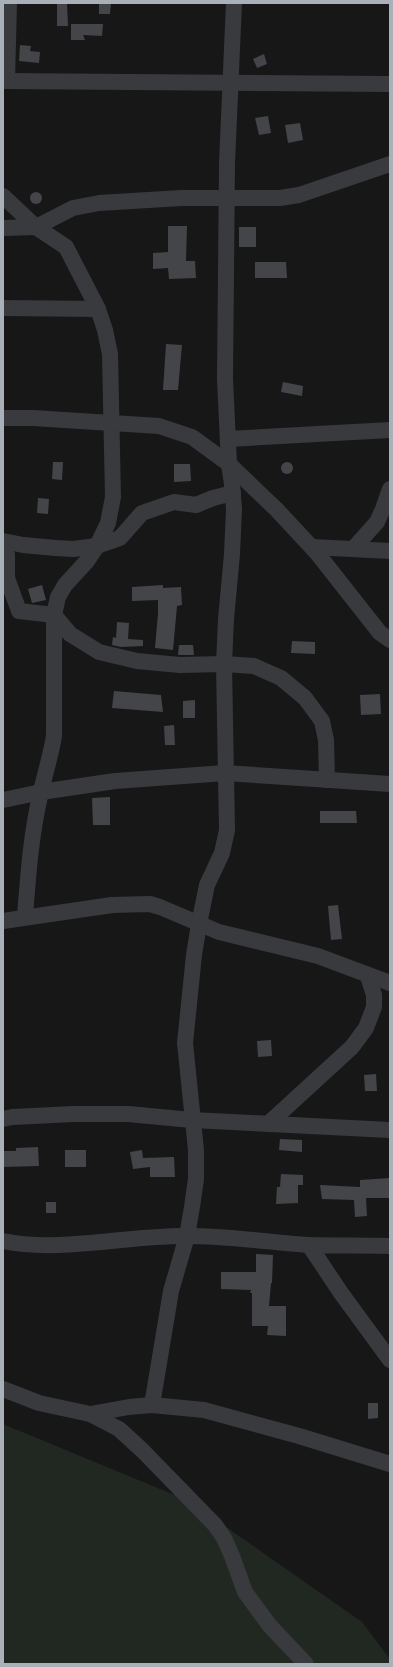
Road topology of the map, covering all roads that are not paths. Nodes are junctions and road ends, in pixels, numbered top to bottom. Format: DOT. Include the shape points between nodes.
graph roads {
  1 [pos="9,3"];
  2 [pos="234,3"];
  3 [pos="5,81"];
  4 [pos="230,82"];
  5 [pos="390,84"];
  6 [pos="390,164"];
  7 [pos="3,196"];
  8 [pos="227,198"];
  9 [pos="36,227"];
  10 [pos="3,228"];
  11 [pos="3,308"];
  12 [pos="98,309"];
  13 [pos="3,418"];
  14 [pos="110,424"];
  15 [pos="390,430"];
  16 [pos="228,439"];
  17 [pos="229,464"];
  18 [pos="390,489"];
  19 [pos="233,493"];
  20 [pos="3,541"];
  21 [pos="97,546"];
  22 [pos="312,547"];
  23 [pos="3,549"];
  24 [pos="353,549"];
  25 [pos="390,552"];
  26 [pos="54,615"];
  27 [pos="390,640"];
  28 [pos="224,664"];
  29 [pos="225,773"];
  30 [pos="326,780"];
  31 [pos="390,784"];
  32 [pos="41,792"];
  33 [pos="3,800"];
  34 [pos="25,917"];
  35 [pos="3,922"];
  36 [pos="199,924"];
  37 [pos="368,976"];
  38 [pos="390,983"];
  39 [pos="3,1119"];
  40 [pos="192,1120"];
  41 [pos="268,1124"];
  42 [pos="390,1130"];
  43 [pos="187,1236"];
  44 [pos="3,1241"];
  45 [pos="309,1245"];
  46 [pos="390,1246"];
  47 [pos="390,1360"];
  48 [pos="3,1389"];
  49 [pos="152,1405"];
  50 [pos="90,1414"];
  51 [pos="390,1464"];
  52 [pos="306,1664"];
  1 -- 3 [label="street"];
  2 -- 4 [label="street"];
  3 -- 4 [label="street"];
  4 -- 5 [label="street"];
  4 -- 8 [label="street"];
  6 -- 8 [label="street" via="299,195 280,198"];
  7 -- 9 [label="street"];
  8 -- 9 [label="street" via="146,199 99,203 73,208"];
  8 -- 16 [label="street"];
  9 -- 10 [label="street"];
  9 -- 12 [label="street" via="66,247"];
  11 -- 12 [label="street"];
  12 -- 14 [label="street" via="110,354"];
  13 -- 14 [label="street"];
  14 -- 17 [label="street" via="159,426 192,437"];
  14 -- 21 [label="street" via="113,497 108,523"];
  15 -- 16 [label="street"];
  16 -- 17 [label="street"];
  17 -- 19 [label="street"];
  17 -- 22 [label="street"];
  18 -- 24 [label="street" via="376,522"];
  19 -- 21 [label="street" via="196,505 174,502 142,513 120,538"];
  19 -- 28 [label="street" via="232,554"];
  20 -- 21 [label="street" via="74,549"];
  21 -- 26 [label="street" via="65,585 58,597"];
  22 -- 24 [label="street"];
  22 -- 27 [label="street" via="380,633"];
  23 -- 26 [label="street" via="7,555 7,578 19,611"];
  24 -- 25 [label="street"];
  26 -- 28 [label="street" via="70,634 99,652 144,662 180,665"];
  26 -- 32 [label="street" via="54,736"];
  28 -- 29 [label="street"];
  28 -- 30 [label="street" via="254,666 281,678 305,698 322,721 326,740"];
  29 -- 30 [label="street"];
  29 -- 32 [label="street" via="115,782"];
  29 -- 36 [label="street" via="227,830 222,853 207,885"];
  30 -- 31 [label="street"];
  32 -- 33 [label="street"];
  32 -- 34 [label="street" via="32,844"];
  34 -- 35 [label="street"];
  34 -- 36 [label="street" via="112,905 150,904"];
  36 -- 37 [label="street" via="241,938 318,956"];
  36 -- 40 [label="street" via="185,1043"];
  37 -- 38 [label="street"];
  37 -- 41 [label="street" via="374,995 374,1007 366,1028 352,1047"];
  39 -- 40 [label="street" via="74,1114 128,1114"];
  40 -- 41 [label="street"];
  40 -- 43 [label="street" via="196,1179"];
  41 -- 42 [label="street"];
  43 -- 44 [label="street" via="49,1245"];
  43 -- 45 [label="street" via="236,1237"];
  43 -- 49 [label="street" via="171,1291"];
  45 -- 46 [label="street"];
  45 -- 47 [label="street"];
  48 -- 50 [label="street" via="39,1403"];
  49 -- 50 [label="street"];
  49 -- 51 [label="street" via="204,1410"];
  50 -- 52 [label="street" via="119,1429 215,1524 224,1538 245,1592 270,1626"];
}
